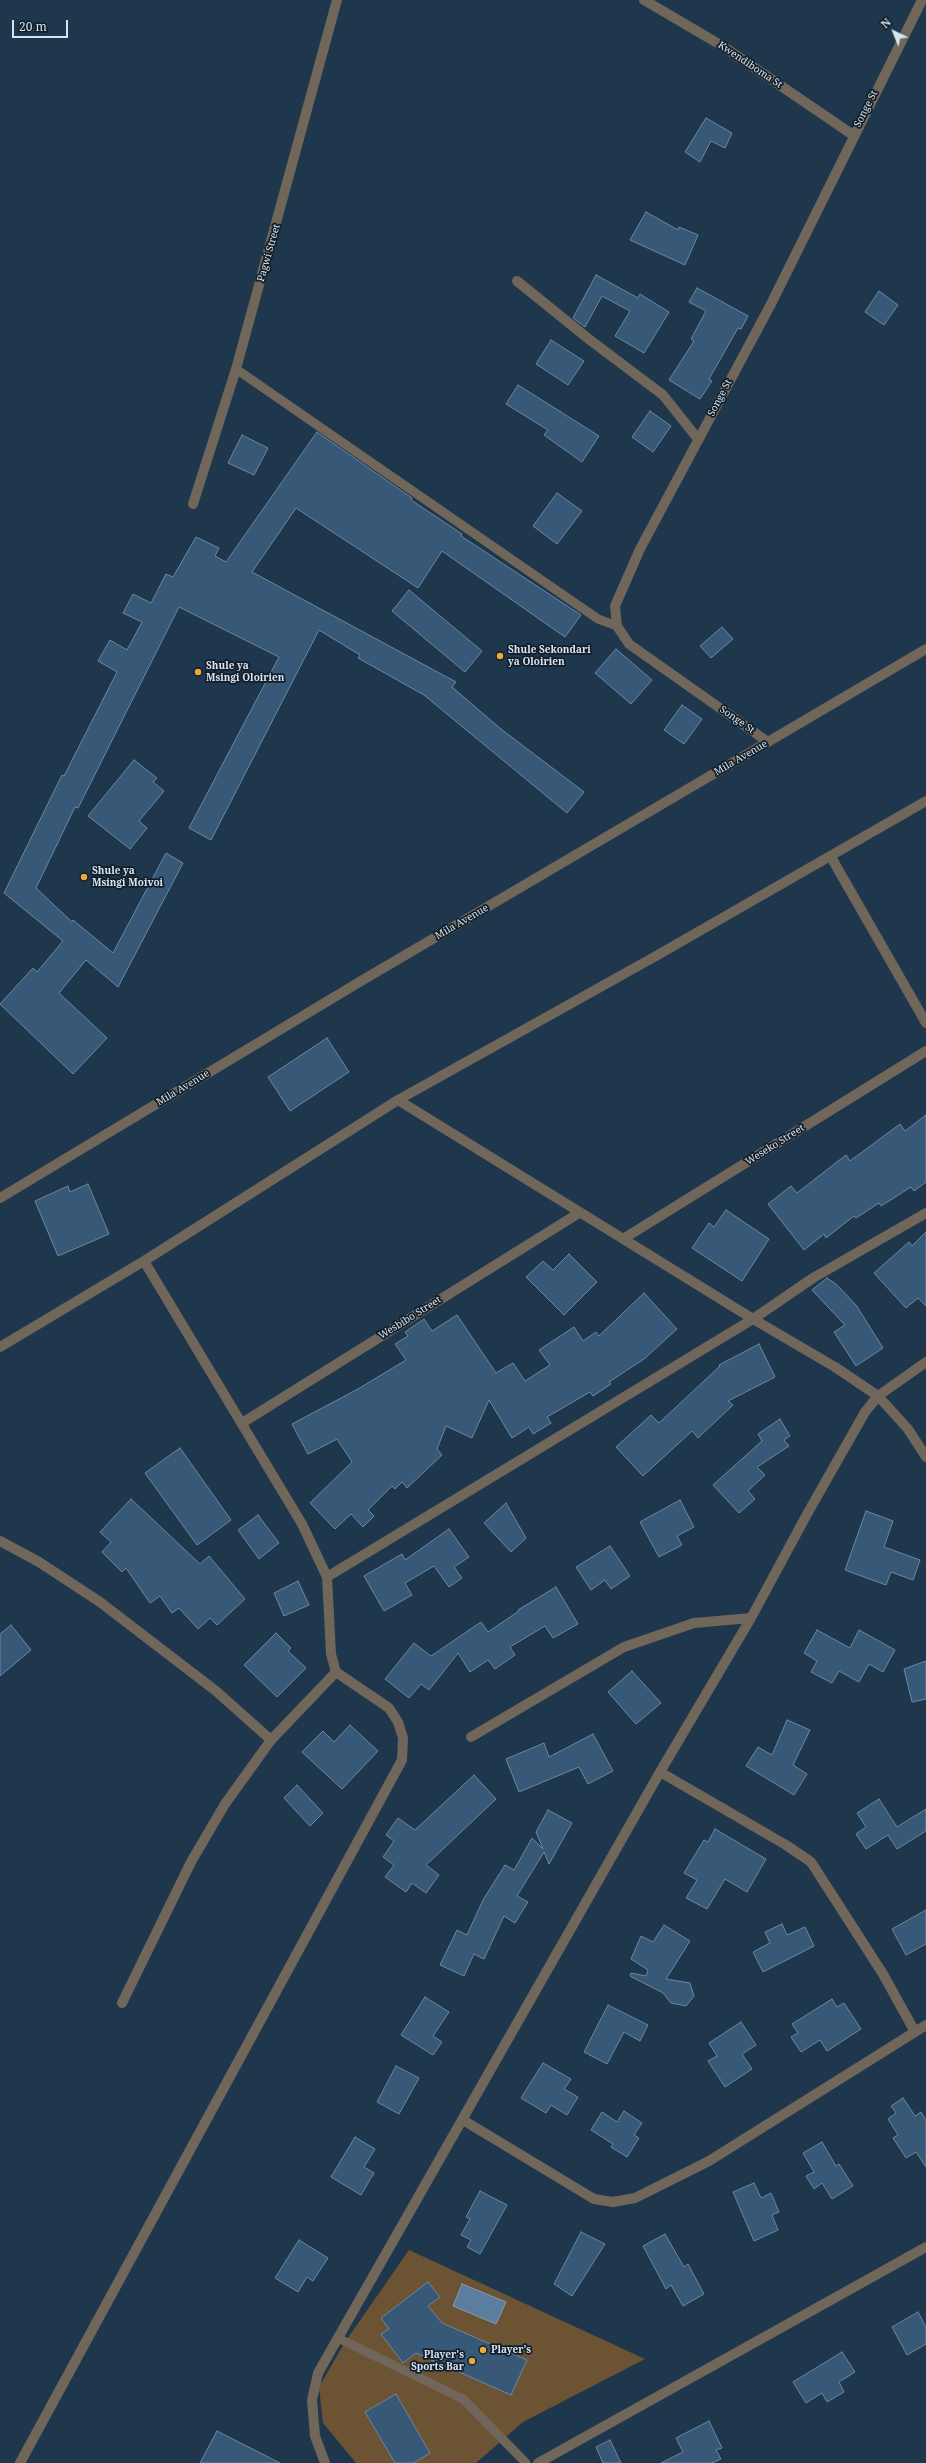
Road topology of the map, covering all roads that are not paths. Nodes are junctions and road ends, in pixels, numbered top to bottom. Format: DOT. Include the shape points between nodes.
graph roads {
  1 [pos="337,0"];
  2 [pos="644,0"];
  3 [pos="922,0"];
  4 [pos="853,135"];
  5 [pos="517,281"];
  6 [pos="236,369"];
  7 [pos="698,439"];
  8 [pos="193,504"];
  9 [pos="617,626"];
  10 [pos="926,649"];
  11 [pos="768,742"];
  12 [pos="926,801"];
  13 [pos="831,857"];
  14 [pos="926,1022"];
  15 [pos="926,1051"];
  16 [pos="398,1100"];
  17 [pos="0,1198"];
  18 [pos="579,1213"];
  19 [pos="926,1213"];
  20 [pos="623,1239"];
  21 [pos="144,1261"];
  22 [pos="754,1320"];
  23 [pos="0,1347"];
  24 [pos="926,1362"];
  25 [pos="878,1396"];
  26 [pos="242,1423"];
  27 [pos="926,1457"];
  28 [pos="0,1542"];
  29 [pos="327,1577"];
  30 [pos="751,1618"];
  31 [pos="336,1672"];
  32 [pos="471,1737"];
  33 [pos="271,1740"];
  34 [pos="660,1772"];
  35 [pos="122,2003"];
  36 [pos="926,2025"];
  37 [pos="915,2032"];
  38 [pos="463,2120"];
  39 [pos="926,2246"];
  40 [pos="338,2338"];
  41 [pos="20,2463"];
  42 [pos="325,2463"];
  43 [pos="526,2463"];
  44 [pos="538,2463"];
  1 -- 6 [label="street, Pagwi Street"];
  2 -- 4 [label="street, Kwendiboma St" via="724,47"];
  3 -- 4 [label="street, Songe St"];
  4 -- 7 [label="street, Songe St" via="771,304"];
  5 -- 7 [label="street" via="663,395"];
  6 -- 8 [label="street, Pagwi Street"];
  6 -- 9 [label="lane" via="598,619"];
  7 -- 9 [label="street, Songe St" via="640,548 615,606"];
  9 -- 11 [label="street, Songe St" via="629,644"];
  10 -- 11 [label="street, Mila Avenue"];
  11 -- 17 [label="street, Mila Avenue" via="356,984"];
  12 -- 13 [label="street"];
  13 -- 14 [label="street"];
  13 -- 16 [label="street"];
  15 -- 20 [label="street, Weseko Street"];
  16 -- 18 [label="street"];
  16 -- 21 [label="street"];
  18 -- 20 [label="street"];
  18 -- 26 [label="street, Wesbibo Street"];
  19 -- 22 [label="street" via="813,1278"];
  20 -- 22 [label="street"];
  21 -- 23 [label="street"];
  21 -- 26 [label="street"];
  22 -- 25 [label="street" via="835,1367"];
  22 -- 29 [label="street"];
  24 -- 25 [label="street"];
  25 -- 27 [label="street" via="908,1429"];
  25 -- 30 [label="street" via="865,1412"];
  26 -- 29 [label="street" via="302,1524"];
  28 -- 33 [label="street" via="39,1562 100,1602 216,1692"];
  29 -- 31 [label="street" via="330,1654"];
  30 -- 32 [label="street" via="694,1623 624,1647"];
  30 -- 34 [label="street"];
  31 -- 33 [label="street"];
  31 -- 41 [label="street" via="389,1708 398,1722 403,1738 402,1760"];
  33 -- 35 [label="street" via="225,1804 195,1856"];
  34 -- 37 [label="street" via="811,1862 883,1974"];
  34 -- 38 [label="street"];
  36 -- 37 [label="street"];
  37 -- 38 [label="street" via="709,2162 635,2198 613,2202 594,2199"];
  38 -- 40 [label="street"];
  39 -- 44 [label="street"];
  40 -- 42 [label="street" via="318,2373 312,2400 315,2436"];
  40 -- 43 [label="lane" via="463,2399"];
}
